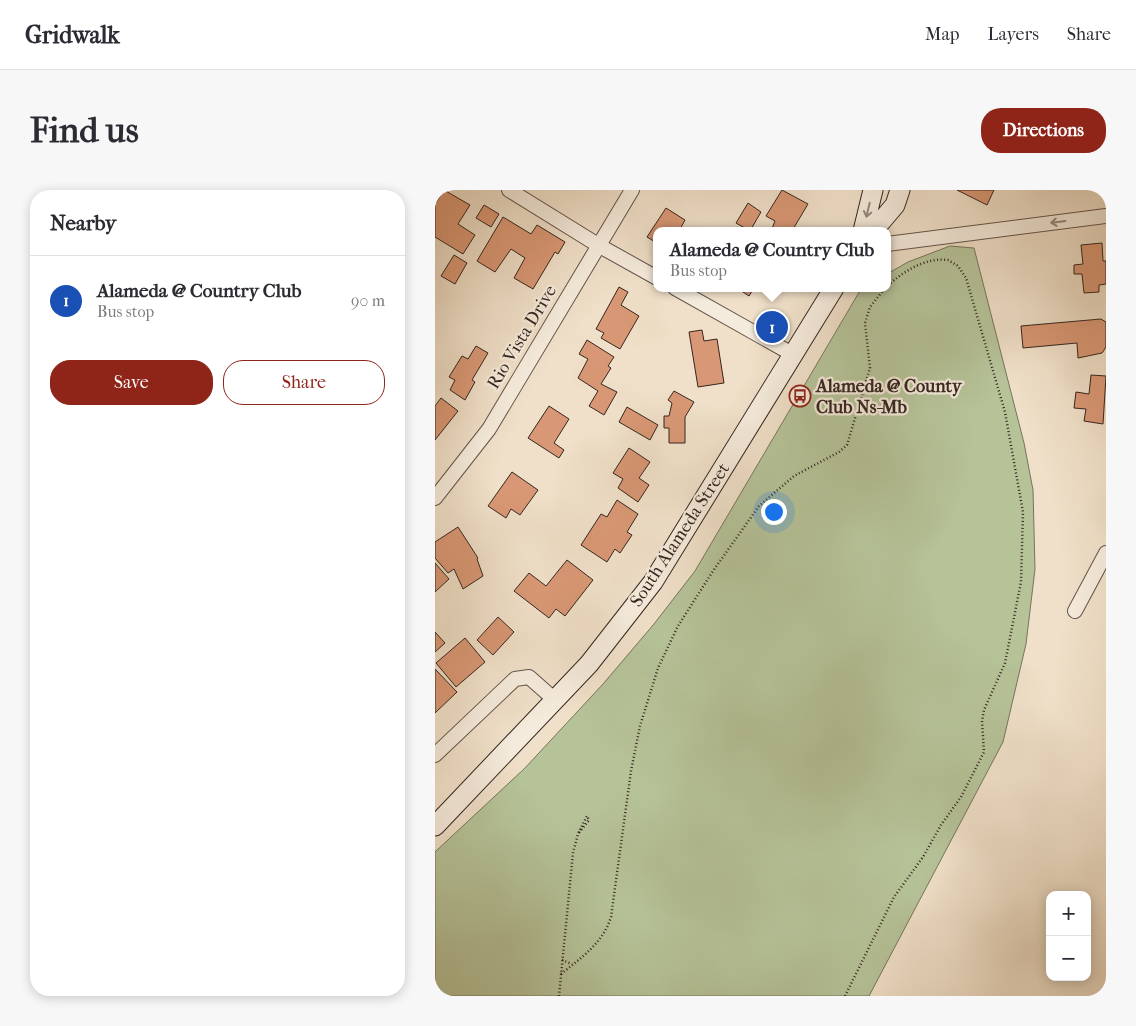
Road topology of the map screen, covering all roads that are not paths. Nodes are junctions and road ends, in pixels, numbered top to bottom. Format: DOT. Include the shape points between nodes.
graph roads {
  1 [pos="509,190"];
  2 [pos="632,190"];
  3 [pos="873,190"];
  4 [pos="900,190"];
  5 [pos="1106,216"];
  6 [pos="864,227"];
  7 [pos="876,227"];
  8 [pos="891,243"];
  9 [pos="598,245"];
  10 [pos="653,276"];
  11 [pos="682,292"];
  12 [pos="833,292"];
  13 [pos="794,354"];
  14 [pos="435,498"];
  15 [pos="1106,553"];
  16 [pos="1075,610"];
  17 [pos="555,700"];
  18 [pos="435,755"];
  19 [pos="435,826"];
  1 -- 9 [label="street"];
  2 -- 9 [label="street, Rio Vista Drive"];
  3 -- 6 [label="main road, one-way"];
  4 -- 7 [label="main road" via="895,205"];
  5 -- 8 [label="street, one-way"];
  9 -- 10 [label="street"];
  9 -- 14 [label="street, Rio Vista Drive" via="489,429"];
  11 -- 13 [label="street"];
  12 -- 13 [label="main road, South Alameda Street"];
  13 -- 17 [label="main road, South Alameda Street" via="653,582 589,664"];
  15 -- 16 [label="street"];
  17 -- 18 [label="street" via="529,677 515,679"];
  17 -- 19 [label="main road, South Alameda Street"];
}
